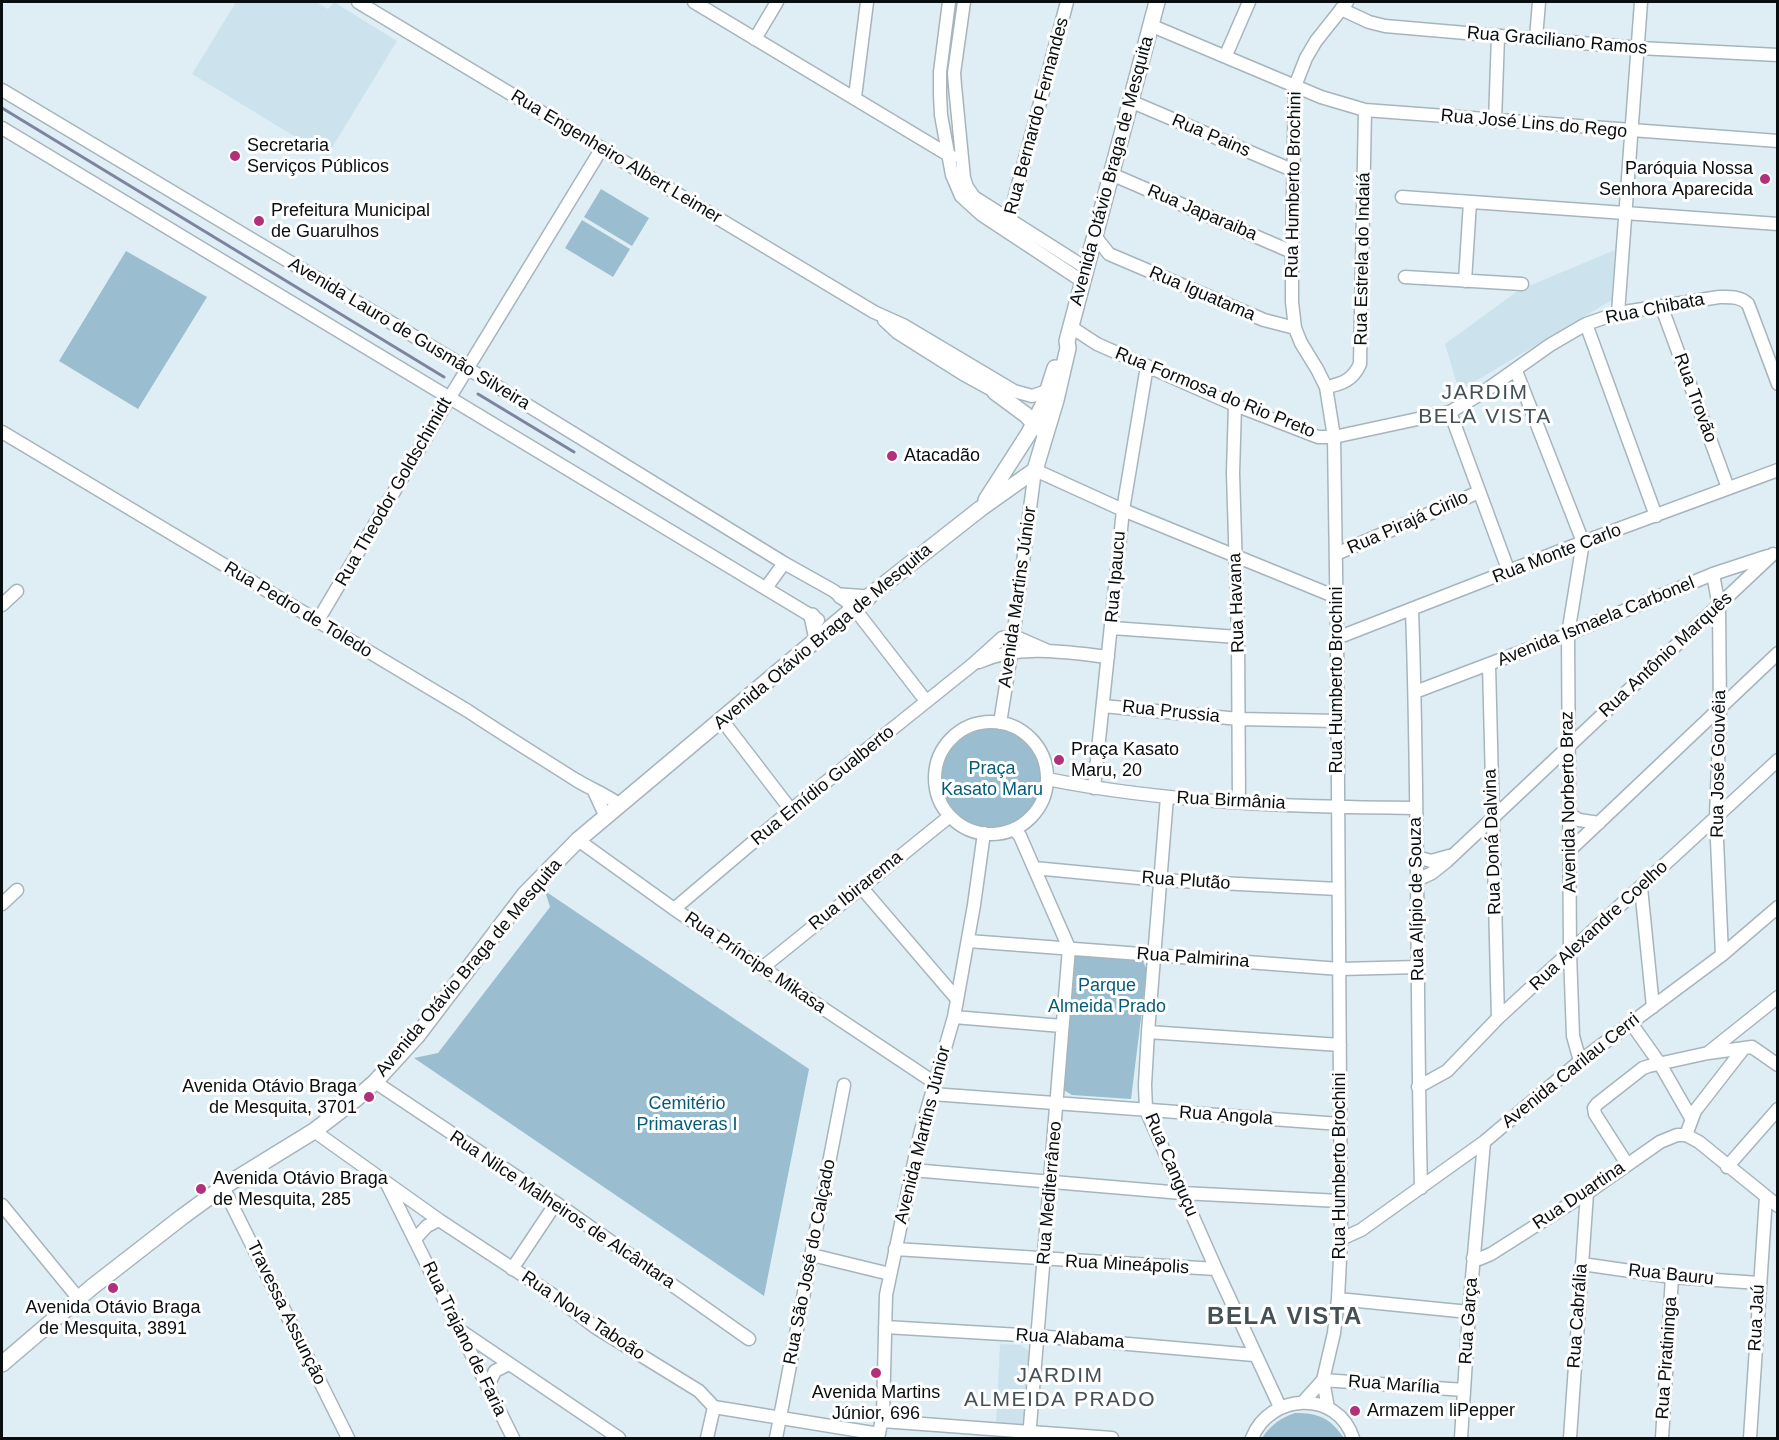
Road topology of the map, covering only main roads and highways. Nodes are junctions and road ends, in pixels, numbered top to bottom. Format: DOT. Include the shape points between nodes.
graph roads {
  1 [pos="1157,2"];
  2 [pos="995,392"];
  3 [pos="1049,398"];
  4 [pos="1036,425"];
  5 [pos="1035,470"];
  6 [pos="980,508"];
  7 [pos="841,596"];
  8 [pos="868,598"];
  9 [pos="812,616"];
  10 [pos="817,639"];
  11 [pos="3,1364"];
  1 -- 3 [label="main road, Avenida Otávio Braga de Mesquita"];
  2 -- 4 [label="main road"];
  3 -- 4 [label="main road"];
  3 -- 5 [label="main road, Avenida Otávio Braga de Mesquita"];
  4 -- 5 [label="main road"];
  4 -- 6 [label="main road, Avenida Otávio Braga de Mesquita"];
  5 -- 6 [label="main road, Avenida Otávio Braga de Mesquita"];
  6 -- 8 [label="main road, Avenida Otávio Braga de Mesquita"];
  7 -- 8 [label="main road"];
  8 -- 10 [label="main road, Avenida Otávio Braga de Mesquita"];
  9 -- 10 [label="main road"];
  10 -- 11 [label="main road, Avenida Otávio Braga de Mesquita" via="578,840 525,894 424,1027 375,1082 314,1131 223,1187 92,1287"];
}
